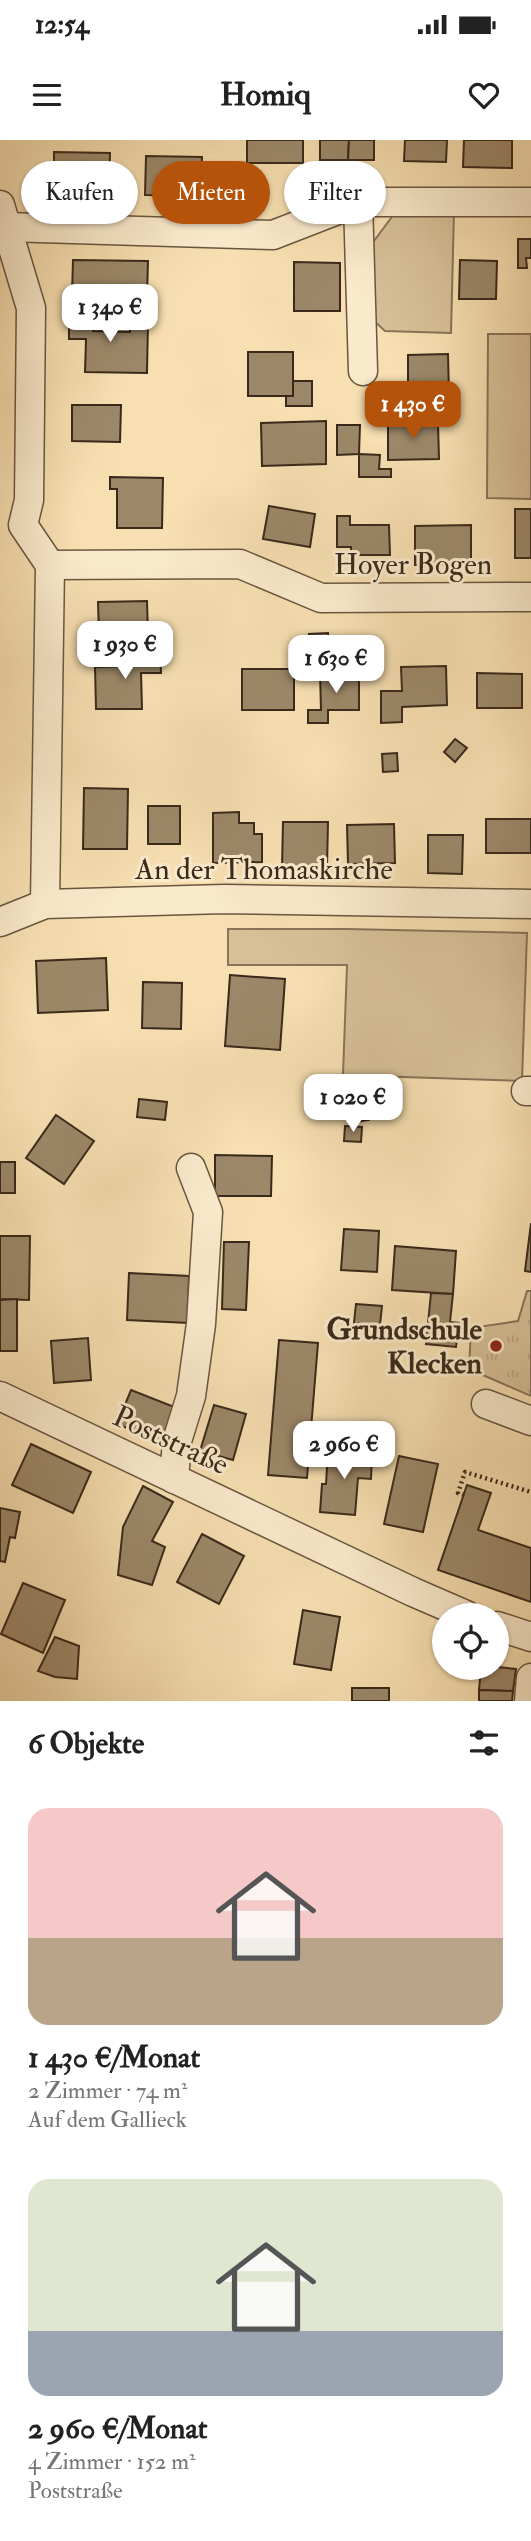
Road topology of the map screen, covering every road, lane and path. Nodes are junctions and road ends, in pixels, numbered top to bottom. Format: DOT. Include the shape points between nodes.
graph roads {
  1 [pos="386,202"];
  2 [pos="531,202"];
  3 [pos="3,216"];
  4 [pos="301,224"];
  5 [pos="359,224"];
  6 [pos="363,371"];
  7 [pos="12,523"];
  8 [pos="50,565"];
  9 [pos="531,597"];
  10 [pos="45,904"];
  11 [pos="531,904"];
  12 [pos="0,922"];
  13 [pos="191,1168"];
  14 [pos="0,1396"];
  15 [pos="486,1404"];
  16 [pos="531,1421"];
  17 [pos="174,1479"];
  18 [pos="531,1492"];
  19 [pos="464,1495"];
  20 [pos="440,1603"];
  21 [pos="509,1630"];
  22 [pos="531,1637"];
  23 [pos="531,1678"];
  24 [pos="529,1701"];
  1 -- 2 [label="street"];
  3 -- 4 [label="street" via="273,235"];
  3 -- 7 [label="street" via="32,308 29,500"];
  5 -- 6 [label="street"];
  7 -- 8 [label="street"];
  8 -- 9 [label="street, Hoyer Bogen" via="240,564 321,598"];
  8 -- 10 [label="street"];
  10 -- 11 [label="street, An der Thomaskirche" via="224,899"];
  10 -- 12 [label="street, An der Thomaskirche"];
  13 -- 17 [label="street" via="208,1212 201,1324 191,1396 177,1441"];
  14 -- 17 [label="street, Poststraße"];
  15 -- 16 [label="street"];
  17 -- 20 [label="street, Poststraße"];
  18 -- 19 [label="path" via="465,1472 458,1493"];
  21 -- 22 [label="street"];
  23 -- 24 [label="street"];
}
